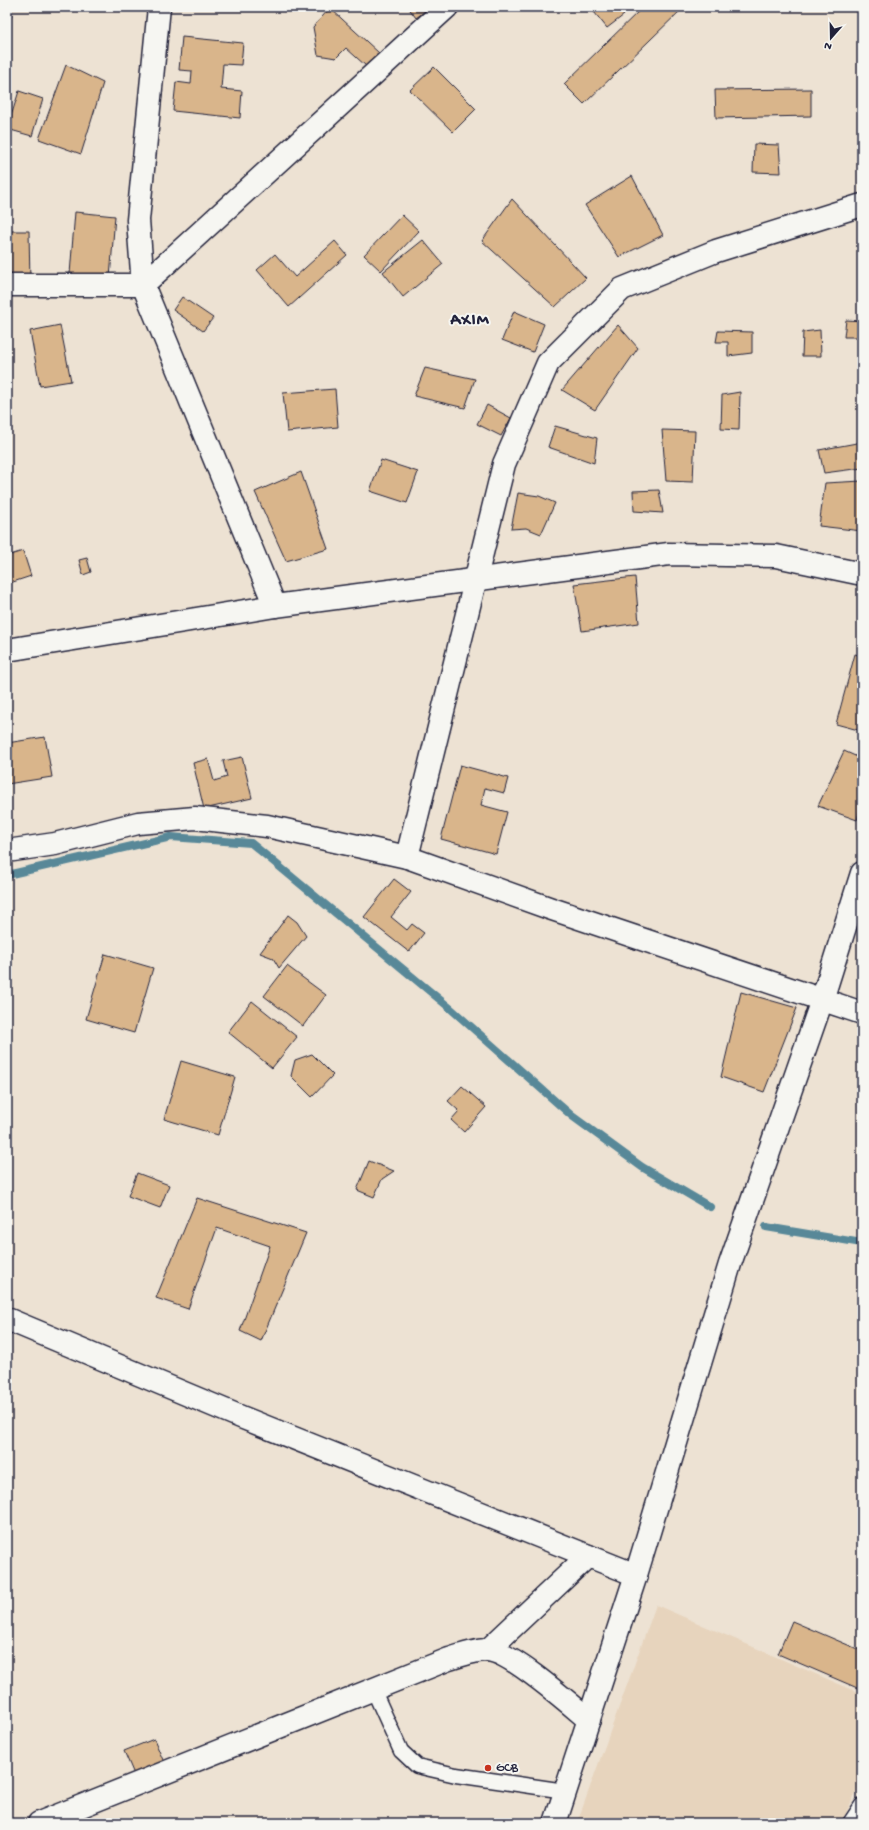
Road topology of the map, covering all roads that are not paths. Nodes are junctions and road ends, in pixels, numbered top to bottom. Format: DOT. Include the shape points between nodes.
graph roads {
  1 [pos="159,7"];
  2 [pos="447,7"];
  3 [pos="862,205"];
  4 [pos="143,284"];
  5 [pos="7,285"];
  6 [pos="862,574"];
  7 [pos="475,581"];
  8 [pos="275,606"];
  9 [pos="7,650"];
  10 [pos="7,851"];
  11 [pos="407,857"];
  12 [pos="862,873"];
  13 [pos="822,1000"];
  14 [pos="862,1013"];
  15 [pos="7,1319"];
  16 [pos="588,1556"];
  17 [pos="636,1575"];
  18 [pos="488,1650"];
  19 [pos="373,1689"];
  20 [pos="589,1720"];
  21 [pos="565,1791"];
  22 [pos="862,1805"];
  23 [pos="39,1823"];
  24 [pos="555,1823"];
  25 [pos="850,1823"];
  1 -- 4 [label="street" via="138,220"];
  2 -- 4 [label="street"];
  3 -- 7 [label="street" via="716,251 622,289 548,363 504,464"];
  4 -- 5 [label="street"];
  4 -- 8 [label="street"];
  6 -- 7 [label="street" via="776,556 669,554"];
  7 -- 8 [label="street"];
  7 -- 11 [label="street"];
  8 -- 9 [label="street"];
  10 -- 11 [label="street" via="55,844 138,823 195,818 267,826"];
  11 -- 13 [label="street"];
  12 -- 13 [label="street"];
  13 -- 14 [label="street"];
  13 -- 17 [label="street" via="730,1264"];
  15 -- 16 [label="street" via="241,1417"];
  16 -- 17 [label="street"];
  16 -- 18 [label="street"];
  17 -- 20 [label="street"];
  18 -- 19 [label="street" via="449,1659"];
  18 -- 20 [label="street" via="535,1676"];
  19 -- 21 [label="lane" via="401,1752 417,1766 456,1775"];
  19 -- 23 [label="street"];
  20 -- 21 [label="street"];
  21 -- 24 [label="street"];
  22 -- 25 [label="lane"];
}
